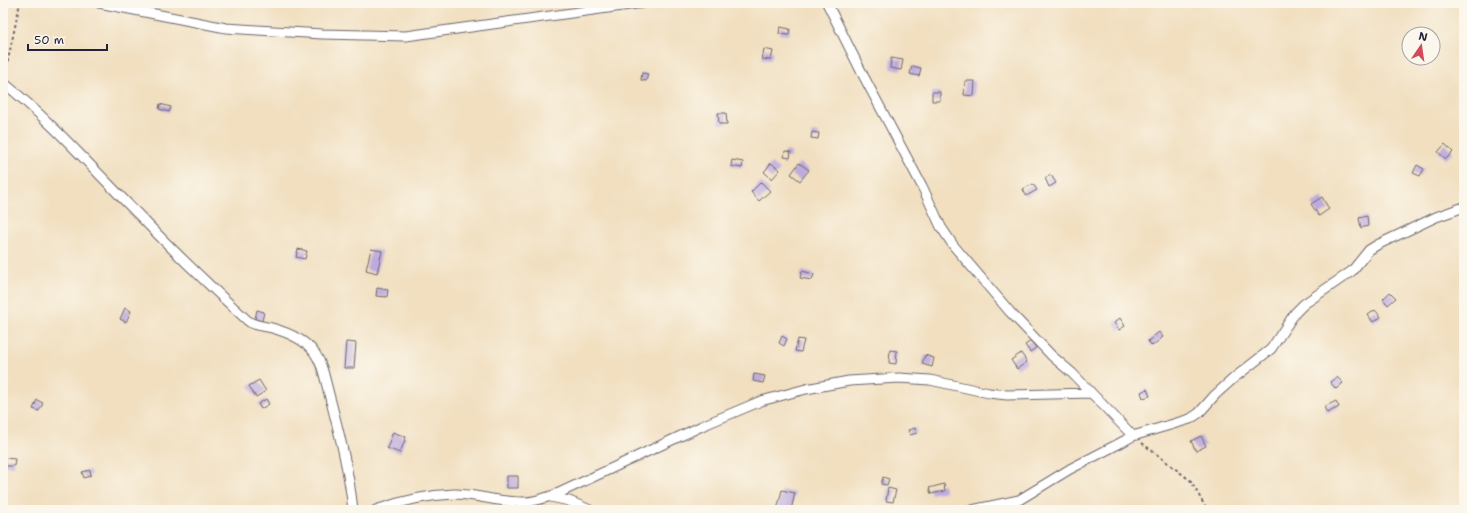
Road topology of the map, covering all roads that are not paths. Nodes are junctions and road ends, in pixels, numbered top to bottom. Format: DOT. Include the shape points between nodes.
graph roads {
  1 [pos="99,3"];
  2 [pos="644,3"];
  3 [pos="827,3"];
  4 [pos="3,84"];
  5 [pos="1464,207"];
  6 [pos="1091,392"];
  7 [pos="1133,436"];
  8 [pos="550,496"];
  9 [pos="353,510"];
  10 [pos="376,510"];
  11 [pos="590,510"];
  12 [pos="972,510"];
  1 -- 2 [label="street" via="226,28 314,34 406,36"];
  3 -- 6 [label="street" via="941,227 953,245 1010,312"];
  4 -- 9 [label="street" via="54,127 138,215 249,322 282,331 313,351 323,371 338,427 351,487"];
  5 -- 7 [label="street" via="1436,217 1369,250 1352,270 1304,304 1271,349 1234,378 1199,413 1190,419"];
  6 -- 7 [label="street"];
  6 -- 8 [label="street" via="1007,395 930,380 906,378 806,388 761,401 704,425"];
  7 -- 12 [label="street" via="1070,469 1019,500"];
  8 -- 10 [label="street" via="525,502 455,494 425,496"];
  8 -- 11 [label="street" via="569,500"];
}
